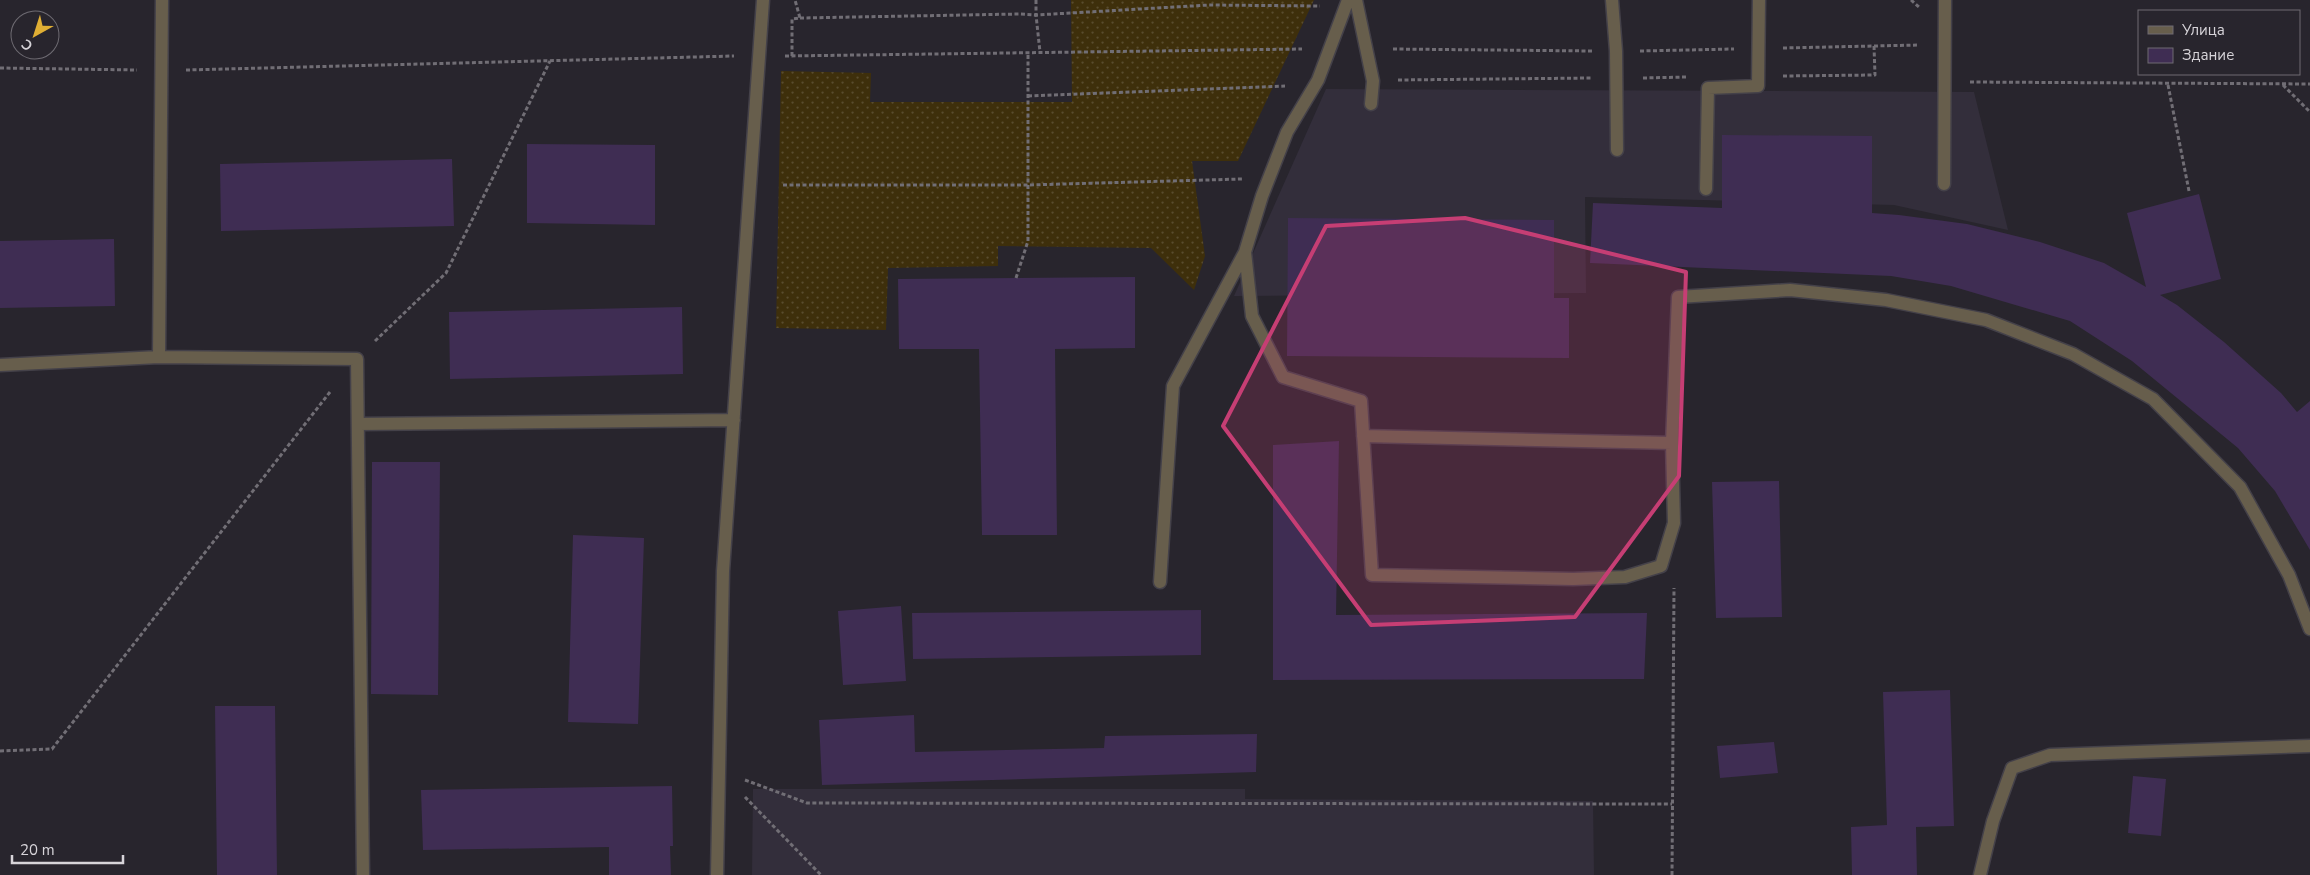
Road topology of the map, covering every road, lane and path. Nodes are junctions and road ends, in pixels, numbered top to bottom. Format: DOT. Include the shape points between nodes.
graph roads {
  1 [pos="162,0"];
  2 [pos="763,0"];
  3 [pos="795,0"];
  4 [pos="1036,0"];
  5 [pos="1612,0"];
  6 [pos="1758,0"];
  7 [pos="1945,0"];
  8 [pos="1350,2"];
  9 [pos="1036,15"];
  10 [pos="800,18"];
  11 [pos="1944,44"];
  12 [pos="1874,46"];
  13 [pos="1757,48"];
  14 [pos="1328,49"];
  15 [pos="1366,49"];
  16 [pos="1616,51"];
  17 [pos="1040,52"];
  18 [pos="1028,53"];
  19 [pos="760,56"];
  20 [pos="792,56"];
  21 [pos="550,61"];
  22 [pos="0,68"];
  23 [pos="162,70"];
  24 [pos="1758,76"];
  25 [pos="1692,77"];
  26 [pos="1616,78"];
  27 [pos="1318,80"];
  28 [pos="1373,80"];
  29 [pos="1960,82"];
  30 [pos="2282,84"];
  31 [pos="2310,84"];
  32 [pos="2168,85"];
  33 [pos="1028,96"];
  34 [pos="1370,104"];
  35 [pos="2310,112"];
  36 [pos="1617,150"];
  37 [pos="1269,179"];
  38 [pos="1944,184"];
  39 [pos="783,185"];
  40 [pos="1028,185"];
  41 [pos="1706,189"];
  42 [pos="2189,191"];
  43 [pos="1246,252"];
  44 [pos="1016,278"];
  45 [pos="159,357"];
  46 [pos="357,359"];
  47 [pos="0,365"];
  48 [pos="734,420"];
  49 [pos="358,424"];
  50 [pos="1363,436"];
  51 [pos="1672,443"];
  52 [pos="1674,581"];
  53 [pos="1160,582"];
  54 [pos="2310,630"];
  55 [pos="2310,746"];
  56 [pos="0,751"];
  57 [pos="718,770"];
  58 [pos="1672,804"];
  59 [pos="363,875"];
  60 [pos="716,875"];
  61 [pos="821,875"];
  62 [pos="1672,875"];
  63 [pos="1980,875"];
  1 -- 23 [label="street"];
  2 -- 19 [label="street"];
  3 -- 10 [label="path"];
  4 -- 9 [label="path"];
  5 -- 16 [label="street"];
  6 -- 13 [label="street"];
  7 -- 11 [label="street"];
  8 -- 9 [label="path" via="1209,5"];
  8 -- 14 [label="street"];
  8 -- 15 [label="street"];
  9 -- 10 [label="path"];
  9 -- 17 [label="path"];
  10 -- 20 [label="path" via="792,19"];
  11 -- 12 [label="path"];
  11 -- 38 [label="street"];
  12 -- 13 [label="path"];
  12 -- 24 [label="path" via="1876,75"];
  13 -- 16 [label="path"];
  13 -- 24 [label="street"];
  14 -- 17 [label="path"];
  14 -- 27 [label="street"];
  15 -- 16 [label="path"];
  15 -- 28 [label="street"];
  16 -- 26 [label="street"];
  17 -- 18 [label="path"];
  18 -- 20 [label="path"];
  18 -- 33 [label="path"];
  19 -- 20 [label="path"];
  19 -- 21 [label="path"];
  19 -- 48 [label="street"];
  21 -- 23 [label="path"];
  21 -- 46 [label="path" via="446,272"];
  22 -- 23 [label="path"];
  23 -- 45 [label="street"];
  24 -- 41 [label="street" via="1758,86 1708,88"];
  25 -- 26 [label="path"];
  26 -- 28 [label="path"];
  26 -- 36 [label="street"];
  27 -- 33 [label="path" via="1297,86"];
  27 -- 37 [label="street" via="1287,132"];
  28 -- 34 [label="street"];
  29 -- 32 [label="path"];
  30 -- 31 [label="path"];
  30 -- 32 [label="path"];
  30 -- 35 [label="path"];
  32 -- 42 [label="path"];
  33 -- 40 [label="path"];
  37 -- 40 [label="path"];
  37 -- 43 [label="street"];
  39 -- 40 [label="path"];
  40 -- 44 [label="path" via="1028,241"];
  43 -- 50 [label="street" via="1252,316 1283,377 1361,402"];
  43 -- 53 [label="street" via="1173,386"];
  45 -- 46 [label="street"];
  45 -- 47 [label="street"];
  46 -- 49 [label="street"];
  46 -- 56 [label="path" via="52,749"];
  48 -- 49 [label="street"];
  48 -- 57 [label="street" via="723,571"];
  49 -- 59 [label="street"];
  50 -- 51 [label="street"];
  50 -- 51 [label="street" via="1372,576 1608,578 1626,577 1662,566 1674,523"];
  51 -- 54 [label="street" via="1678,297 1790,290 1886,300 1986,320 2073,354 2152,398 2240,487 2289,575"];
  52 -- 58 [label="path"];
  55 -- 63 [label="street" via="2050,755 2012,768 1993,821"];
  57 -- 58 [label="path" via="807,803"];
  57 -- 60 [label="street"];
  57 -- 61 [label="path"];
  58 -- 62 [label="path"];
}
